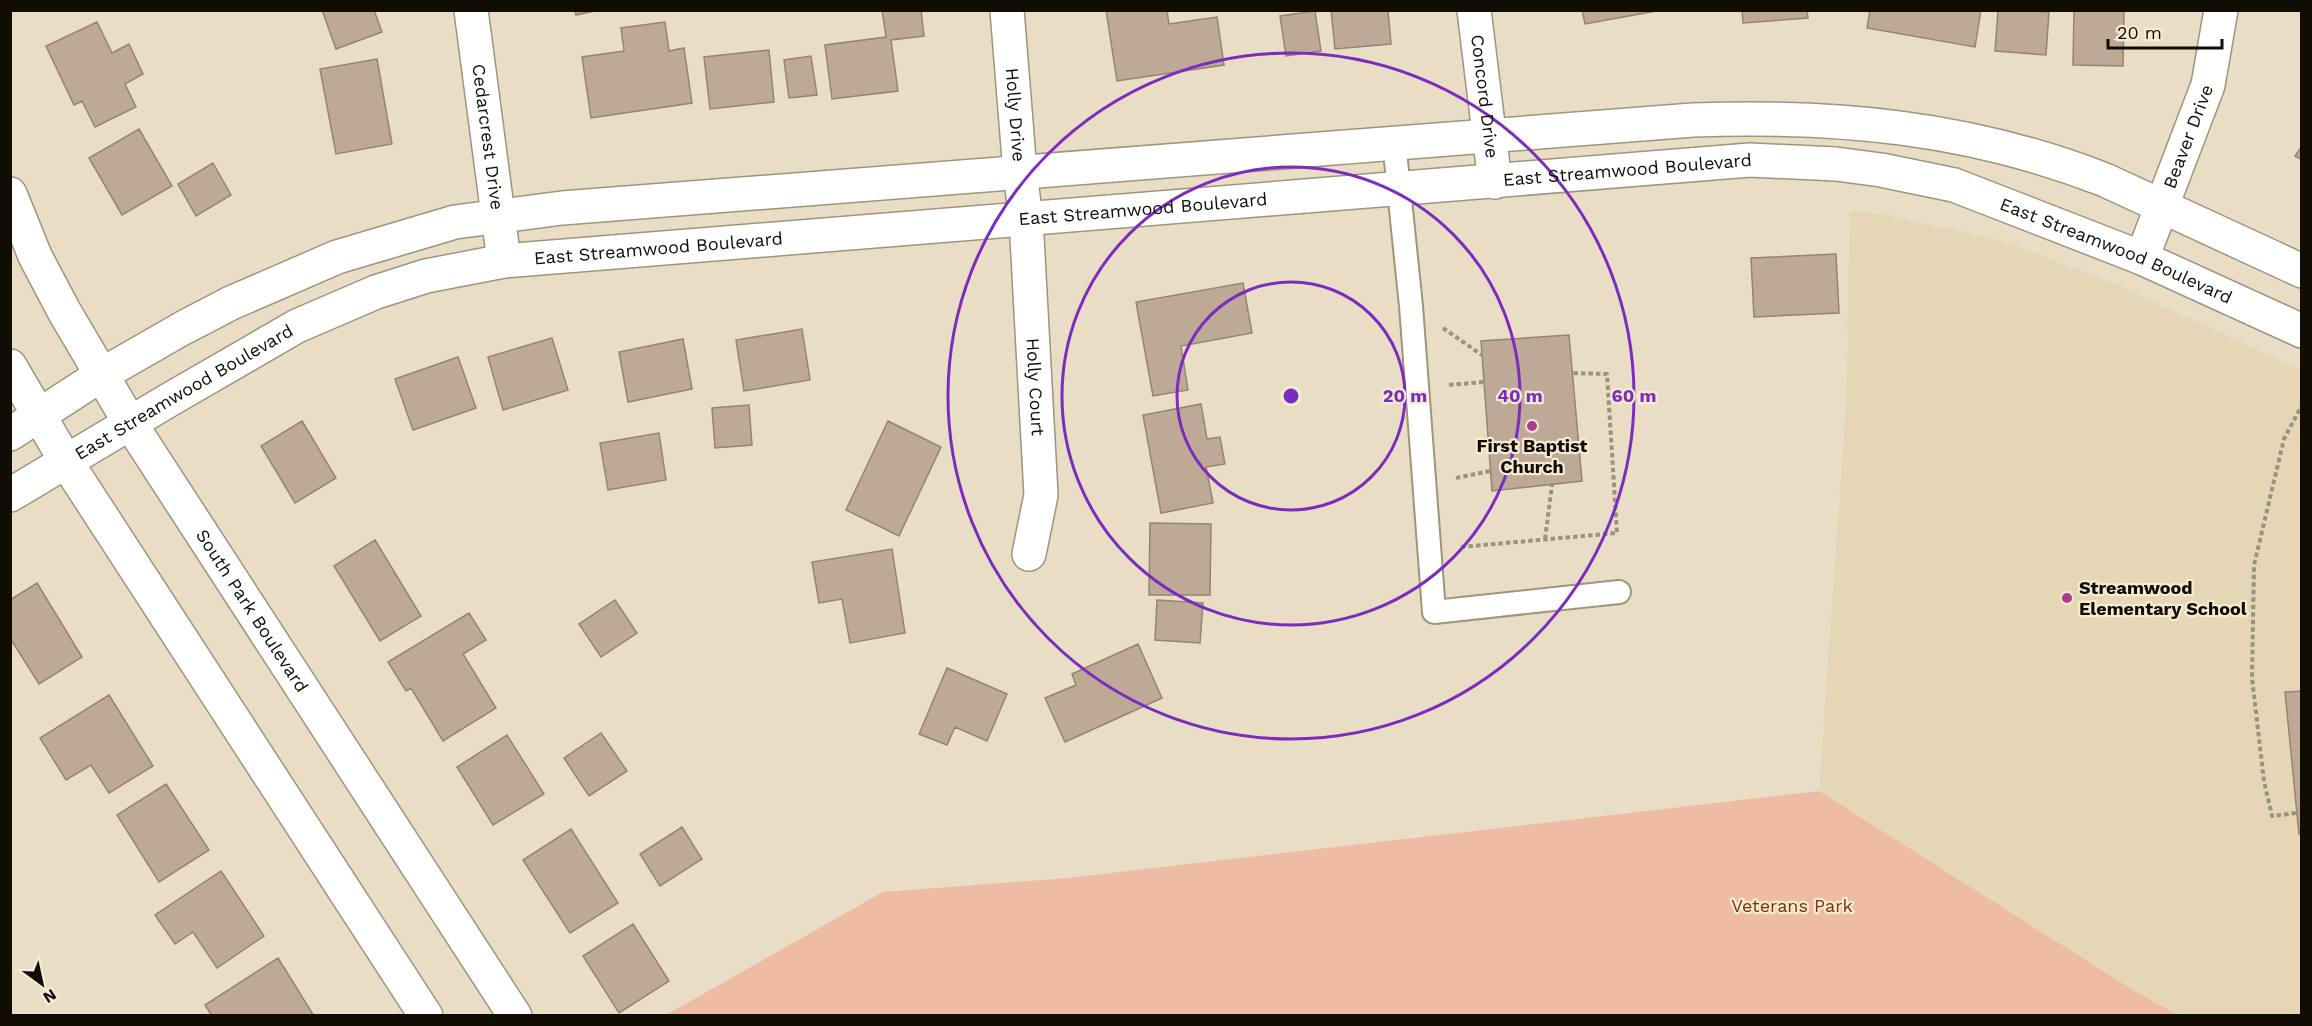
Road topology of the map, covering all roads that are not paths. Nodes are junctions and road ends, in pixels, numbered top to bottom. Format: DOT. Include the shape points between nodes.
graph roads {
  1 [pos="471,10"];
  2 [pos="1006,10"];
  3 [pos="1474,10"];
  4 [pos="2221,10"];
  5 [pos="1490,135"];
  6 [pos="1394,142"];
  7 [pos="1020,172"];
  8 [pos="1495,182"];
  9 [pos="1398,189"];
  10 [pos="10,194"];
  11 [pos="2161,207"];
  12 [pos="496,216"];
  13 [pos="1026,219"];
  14 [pos="2142,258"];
  15 [pos="504,261"];
  16 [pos="2301,272"];
  17 [pos="2301,332"];
  18 [pos="10,366"];
  19 [pos="101,375"];
  20 [pos="39,417"];
  21 [pos="130,423"];
  22 [pos="10,434"];
  23 [pos="67,463"];
  24 [pos="10,495"];
  25 [pos="1029,554"];
  26 [pos="1619,592"];
  27 [pos="426,1016"];
  28 [pos="515,1016"];
  1 -- 12 [label="street, Cedarcrest Drive"];
  2 -- 7 [label="street, Holly Drive"];
  3 -- 5 [label="street, Concord Drive"];
  4 -- 11 [label="street, Beaver Drive" via="2208,85"];
  5 -- 6 [label="street"];
  5 -- 8 [label="street, Concord Drive"];
  5 -- 11 [label="street" via="1727,118 1858,122 1956,136 2034,155 2104,180"];
  6 -- 7 [label="street"];
  6 -- 9 [label="lane"];
  7 -- 12 [label="street"];
  7 -- 13 [label="street, Holly Drive"];
  8 -- 9 [label="street, East Streamwood Boulevard"];
  8 -- 14 [label="street, East Streamwood Boulevard" via="1750,160 1836,164 1954,185"];
  9 -- 13 [label="street, East Streamwood Boulevard"];
  9 -- 26 [label="lane" via="1411,306 1434,612"];
  10 -- 19 [label="street, South Park Boulevard" via="35,256"];
  11 -- 14 [label="street, Beaver Drive"];
  11 -- 16 [label="street"];
  12 -- 15 [label="street, Cedarcrest Drive"];
  12 -- 19 [label="street" via="455,222 338,257 231,303"];
  13 -- 15 [label="street, East Streamwood Boulevard"];
  13 -- 25 [label="street, Holly Court" via="1041,495"];
  14 -- 17 [label="street, East Streamwood Boulevard"];
  15 -- 21 [label="street, East Streamwood Boulevard" via="426,276 344,304 297,326"];
  18 -- 20 [label="street"];
  19 -- 20 [label="street"];
  19 -- 21 [label="street, South Park Boulevard"];
  20 -- 22 [label="street"];
  20 -- 23 [label="street"];
  21 -- 23 [label="street, East Streamwood Boulevard"];
  21 -- 28 [label="street, South Park Boulevard"];
  23 -- 24 [label="street, East Streamwood Boulevard"];
  23 -- 27 [label="street"];
}
